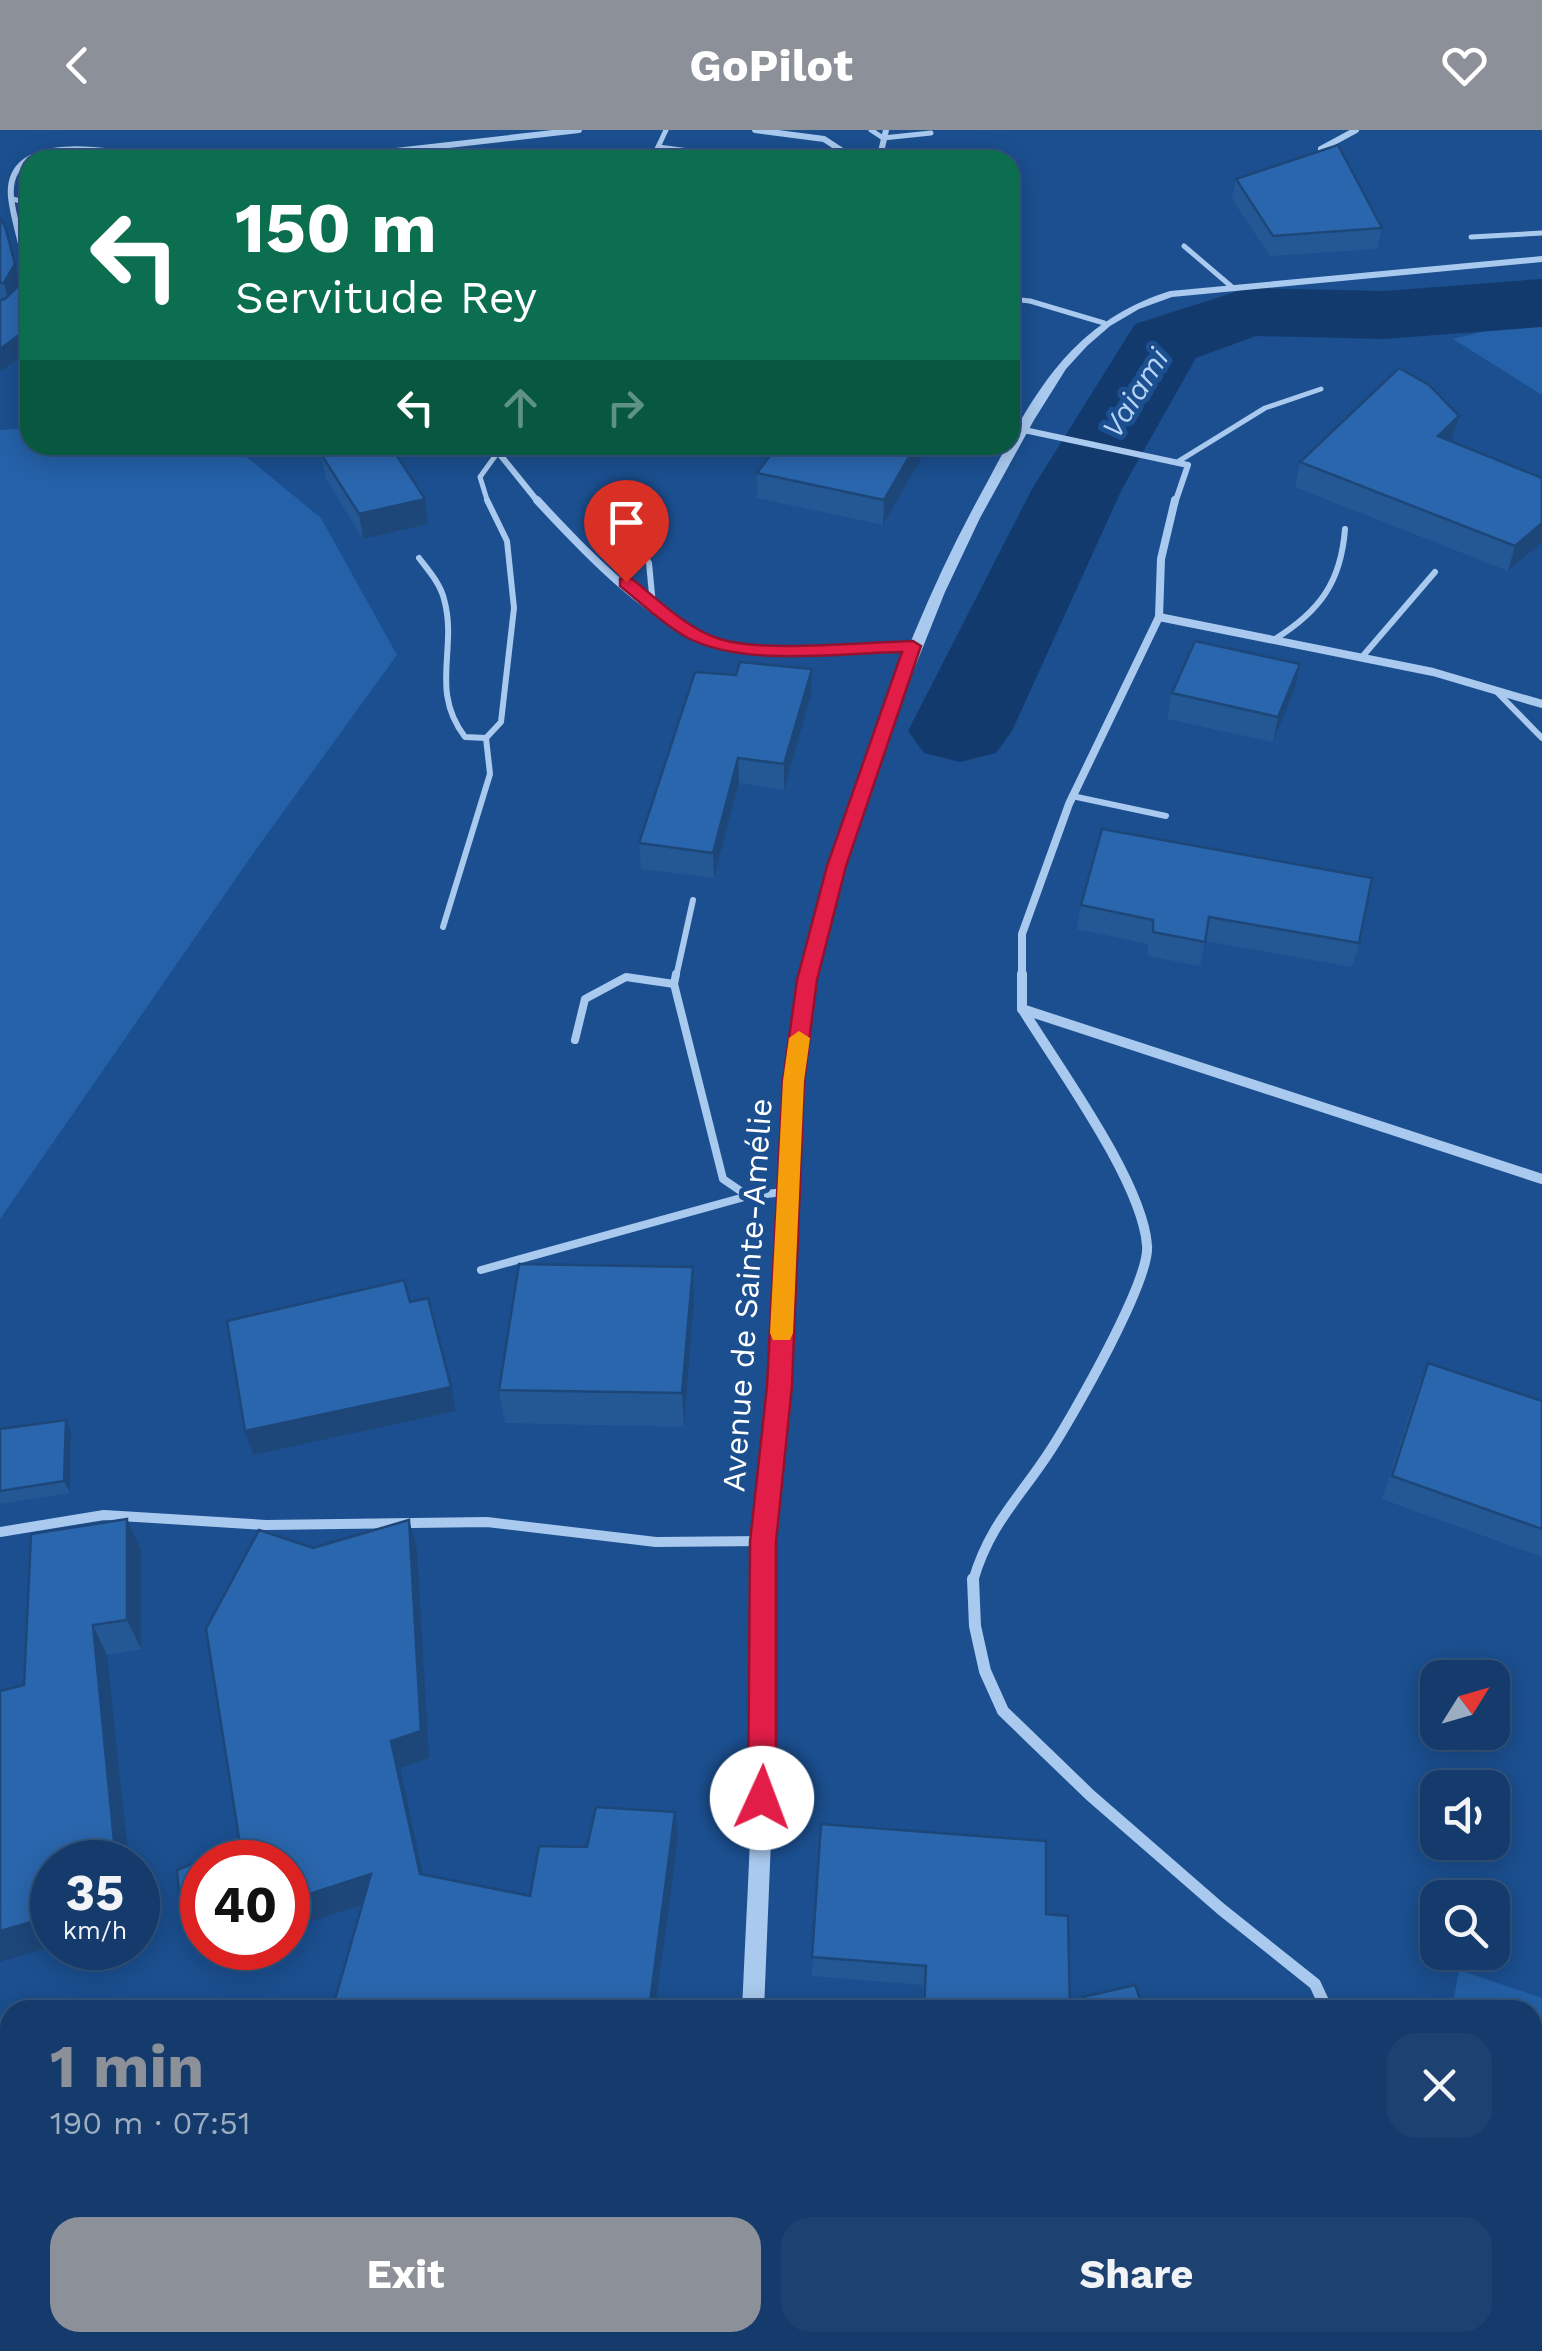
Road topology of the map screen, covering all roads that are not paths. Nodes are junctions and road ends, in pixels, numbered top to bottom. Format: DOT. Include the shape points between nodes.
graph roads {
  1 [pos="579,130"];
  2 [pos="666,130"];
  3 [pos="755,130"];
  4 [pos="870,130"];
  5 [pos="886,130"];
  6 [pos="1356,130"];
  7 [pos="931,133"];
  8 [pos="883,138"];
  9 [pos="658,146"];
  10 [pos="1321,149"];
  11 [pos="46,150"];
  12 [pos="100,150"];
  13 [pos="404,150"];
  14 [pos="656,150"];
  15 [pos="683,150"];
  16 [pos="847,150"];
  17 [pos="881,150"];
  18 [pos="20,167"];
  19 [pos="12,198"];
  20 [pos="20,200"];
  21 [pos="1542,234"];
  22 [pos="1471,237"];
  23 [pos="1184,246"];
  24 [pos="20,255"];
  25 [pos="1542,259"];
  26 [pos="1232,287"];
  27 [pos="1020,300"];
  28 [pos="1104,323"];
  29 [pos="1321,389"];
  30 [pos="1024,430"];
  31 [pos="1020,437"];
  32 [pos="495,455"];
  33 [pos="504,455"];
  34 [pos="1010,455"];
  35 [pos="1180,461"];
  36 [pos="1345,529"];
  37 [pos="632,534"];
  38 [pos="418,558"];
  39 [pos="1435,572"];
  40 [pos="653,605"];
  41 [pos="1159,617"];
  42 [pos="1275,640"];
  43 [pos="913,646"];
  44 [pos="1362,657"];
  45 [pos="1495,690"];
  46 [pos="1542,704"];
  47 [pos="486,738"];
  48 [pos="1542,738"];
  49 [pos="1072,796"];
  50 [pos="1166,816"];
  51 [pos="693,900"];
  52 [pos="443,927"];
  53 [pos="674,984"];
  54 [pos="1022,1009"];
  55 [pos="574,1040"];
  56 [pos="1542,1179"];
  57 [pos="788,1192"];
  58 [pos="748,1196"];
  59 [pos="480,1270"];
  60 [pos="0,1532"];
  61 [pos="763,1542"];
  62 [pos="753,2000"];
  63 [pos="1322,2000"];
  1 -- 13 [label="street"];
  2 -- 9 [label="lane"];
  3 -- 16 [label="street" via="826,140"];
  4 -- 8 [label="lane"];
  5 -- 8 [label="street"];
  6 -- 10 [label="street"];
  7 -- 8 [label="lane"];
  8 -- 17 [label="street"];
  9 -- 14 [label="lane"];
  9 -- 15 [label="lane"];
  11 -- 12 [label="street"];
  18 -- 19 [label="street" via="12,175"];
  19 -- 20 [label="lane"];
  19 -- 24 [label="street"];
  21 -- 22 [label="lane"];
  23 -- 26 [label="lane"];
  25 -- 26 [label="street, Avenue de Sainte-Amélie"];
  26 -- 28 [label="street, Avenue de Sainte-Amélie" via="1170,294"];
  27 -- 28 [label="lane"];
  28 -- 30 [label="street, Avenue de Sainte-Amélie" via="1067,360"];
  29 -- 35 [label="lane" via="1265,408"];
  30 -- 31 [label="street, Avenue de Sainte-Amélie"];
  30 -- 35 [label="street"];
  32 -- 47 [label="lane" via="480,477 484,503 506,538 512,612 500,722"];
  33 -- 40 [label="street" via="553,517"];
  34 -- 43 [label="street, Avenue de Sainte-Amélie"];
  35 -- 41 [label="street" via="1188,465 1172,508 1156,594"];
  36 -- 42 [label="lane" via="1334,588 1302,623"];
  37 -- 40 [label="lane" via="649,564"];
  38 -- 47 [label="lane" via="444,595 442,696 452,724 465,738"];
  39 -- 44 [label="lane"];
  40 -- 43 [label="street" via="718,644"];
  41 -- 42 [label="street"];
  41 -- 49 [label="street"];
  42 -- 44 [label="street"];
  43 -- 57 [label="street, Avenue de Sainte-Amélie" via="836,866 807,980"];
  44 -- 45 [label="street"];
  45 -- 46 [label="street"];
  45 -- 48 [label="lane"];
  47 -- 52 [label="lane" via="490,774"];
  49 -- 50 [label="lane"];
  49 -- 54 [label="street" via="1022,934"];
  51 -- 53 [label="lane"];
  53 -- 55 [label="lane" via="626,977 585,998"];
  53 -- 58 [label="lane" via="723,1179"];
  54 -- 56 [label="street"];
  54 -- 63 [label="street" via="1125,1176 1148,1247 1130,1304 1050,1451 1000,1514 973,1579 985,1671 1004,1711 1177,1871 1315,1984"];
  57 -- 58 [label="lane"];
  57 -- 61 [label="street, Avenue de Sainte-Amélie" via="780,1386"];
  58 -- 59 [label="lane"];
  60 -- 61 [label="street" via="104,1515 266,1525 487,1522 656,1542"];
  61 -- 62 [label="street, Avenue de Sainte-Amélie" via="764,1763"];
}
